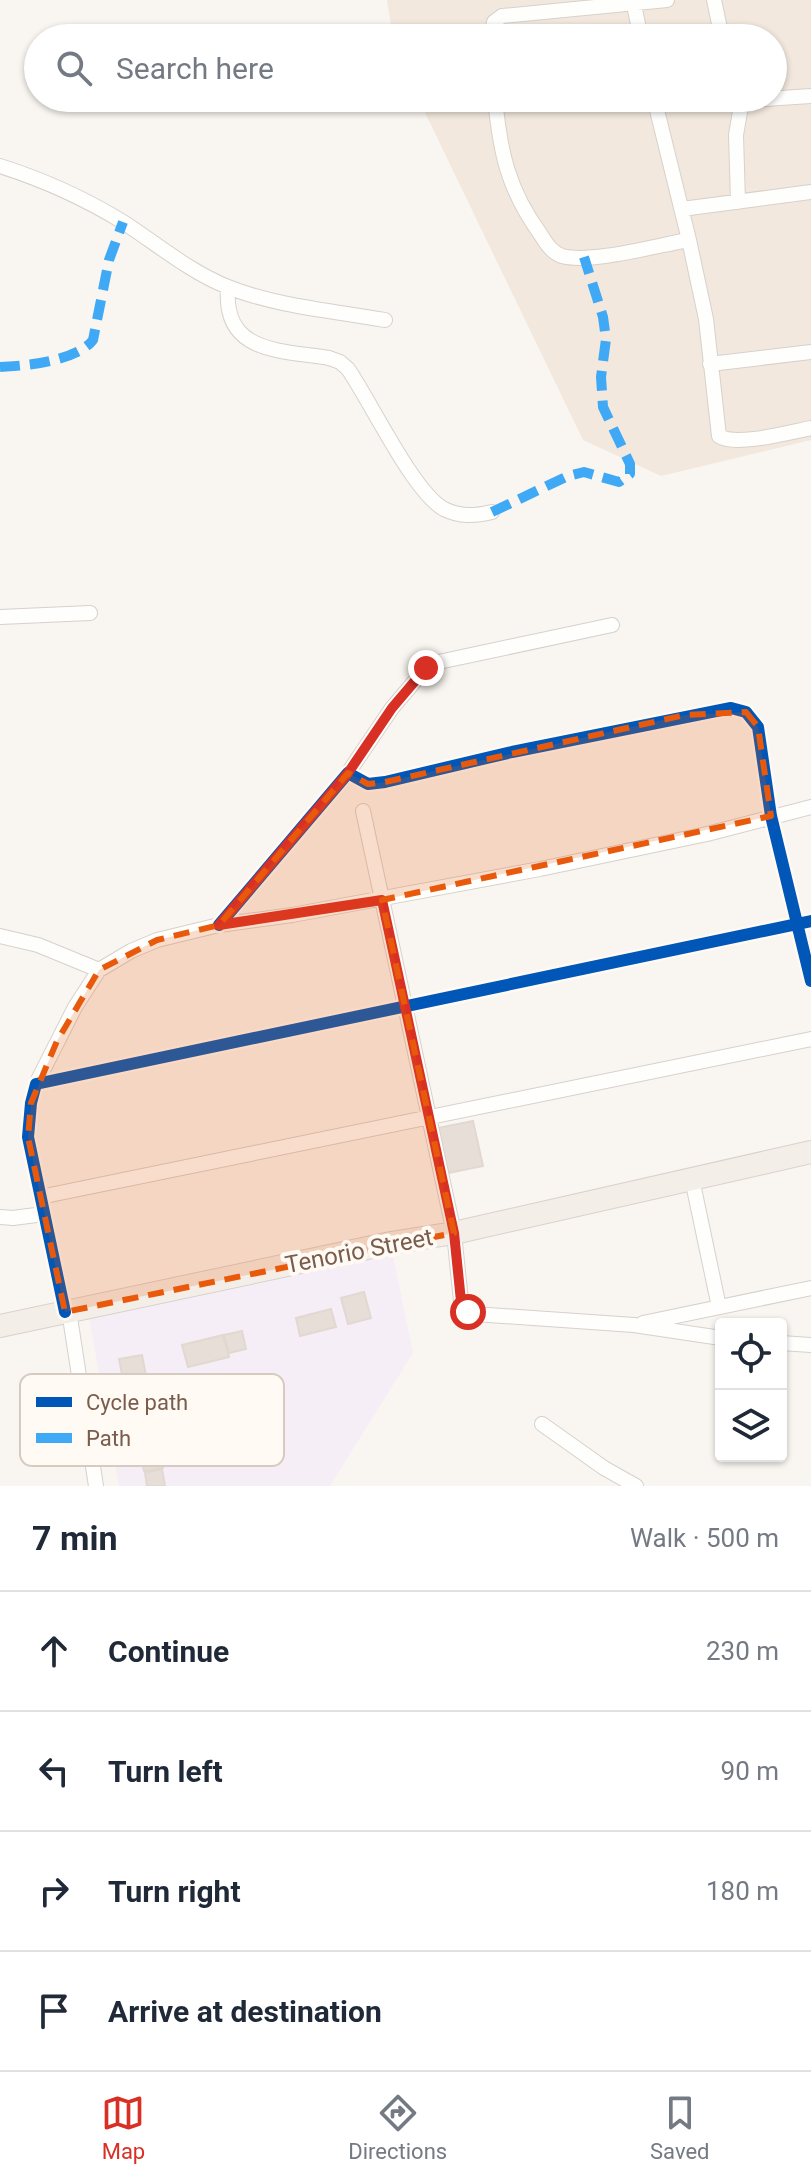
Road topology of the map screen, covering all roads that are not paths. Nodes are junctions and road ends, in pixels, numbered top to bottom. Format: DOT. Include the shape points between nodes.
graph roads {
  1 [pos="667,0"];
  2 [pos="714,0"];
  3 [pos="634,5"];
  4 [pos="494,24"];
  5 [pos="638,24"];
  6 [pos="719,24"];
  7 [pos="811,96"];
  8 [pos="787,97"];
  9 [pos="496,112"];
  10 [pos="658,112"];
  11 [pos="739,112"];
  12 [pos="0,166"];
  13 [pos="811,192"];
  14 [pos="738,202"];
  15 [pos="682,209"];
  16 [pos="689,240"];
  17 [pos="228,288"];
  18 [pos="385,320"];
  19 [pos="811,352"];
  20 [pos="710,364"];
  21 [pos="811,428"];
  22 [pos="492,512"];
  23 [pos="90,613"];
  24 [pos="0,617"];
  25 [pos="612,625"];
  26 [pos="348,773"];
  27 [pos="811,807"];
  28 [pos="363,811"];
  29 [pos="771,816"];
  30 [pos="382,900"];
  31 [pos="804,922"];
  32 [pos="219,925"];
  33 [pos="0,936"];
  34 [pos="99,970"];
  35 [pos="811,981"];
  36 [pos="407,1007"];
  37 [pos="811,1039"];
  38 [pos="36,1084"];
  39 [pos="428,1117"];
  40 [pos="811,1152"];
  41 [pos="692,1179"];
  42 [pos="40,1197"];
  43 [pos="44,1214"];
  44 [pos="0,1217"];
  45 [pos="454,1233"];
  46 [pos="811,1288"];
  47 [pos="719,1307"];
  48 [pos="67,1311"];
  49 [pos="634,1325"];
  50 [pos="0,1326"];
  51 [pos="715,1337"];
  52 [pos="787,1343"];
  53 [pos="811,1345"];
  54 [pos="77,1374"];
  55 [pos="542,1424"];
  56 [pos="93,1466"];
  57 [pos="96,1486"];
  58 [pos="636,1486"];
  1 -- 3 [label="street"];
  2 -- 6 [label="street"];
  3 -- 4 [label="street" via="502,16"];
  3 -- 5 [label="street"];
  7 -- 8 [label="street"];
  9 -- 16 [label="street" via="511,186 556,253 609,254"];
  10 -- 15 [label="street"];
  11 -- 14 [label="street"];
  12 -- 17 [label="street" via="91,203"];
  13 -- 14 [label="street"];
  14 -- 15 [label="street"];
  15 -- 16 [label="street"];
  16 -- 20 [label="street"];
  17 -- 18 [label="street"];
  17 -- 22 [label="street" via="228,316 245,339 329,358 348,369 430,498 458,515"];
  19 -- 20 [label="street"];
  20 -- 21 [label="street" via="721,438 738,441"];
  23 -- 24 [label="street"];
  25 -- 26 [label="street" via="434,663 392,708"];
  26 -- 29 [label="street" via="368,784 385,782 731,708 746,712 758,727"];
  26 -- 32 [label="street"];
  27 -- 29 [label="street"];
  28 -- 30 [label="street"];
  29 -- 30 [label="street" via="707,834"];
  29 -- 31 [label="street"];
  30 -- 32 [label="street"];
  30 -- 36 [label="street"];
  31 -- 35 [label="street"];
  31 -- 36 [label="street"];
  32 -- 34 [label="street" via="157,940"];
  33 -- 34 [label="street"];
  34 -- 38 [label="street"];
  36 -- 38 [label="street"];
  36 -- 39 [label="street"];
  37 -- 39 [label="street"];
  38 -- 42 [label="street" via="28,1137"];
  39 -- 42 [label="street"];
  39 -- 45 [label="street"];
  40 -- 41 [label="main road, Tenorio Street"];
  41 -- 45 [label="main road, Tenorio Street"];
  41 -- 47 [label="street"];
  42 -- 43 [label="street"];
  43 -- 44 [label="street"];
  43 -- 48 [label="street"];
  45 -- 48 [label="main road, Tenorio Street"];
  45 -- 49 [label="street" via="461,1301 468,1312"];
  46 -- 47 [label="street"];
  47 -- 49 [label="street"];
  48 -- 50 [label="main road, Tenorio Street"];
  48 -- 54 [label="street"];
  49 -- 51 [label="street"];
  52 -- 53 [label="street"];
  55 -- 58 [label="street"];
  56 -- 57 [label="street"];
}
